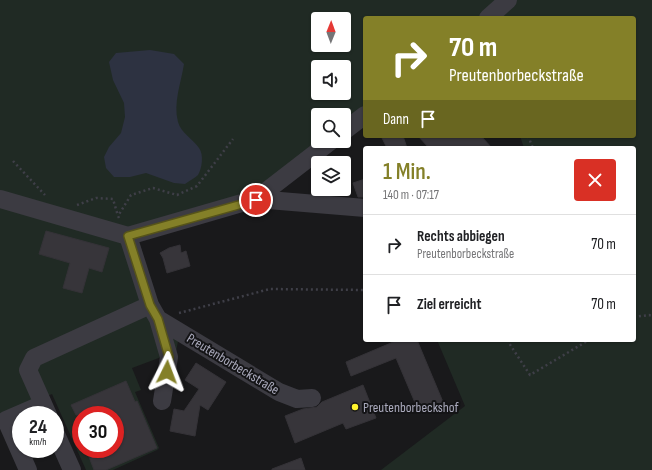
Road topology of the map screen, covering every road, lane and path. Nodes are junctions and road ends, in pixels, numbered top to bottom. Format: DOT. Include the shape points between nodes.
graph roads {
  1 [pos="508,0"];
  2 [pos="490,16"];
  3 [pos="363,117"];
  4 [pos="351,126"];
  5 [pos="233,139"];
  6 [pos="322,148"];
  7 [pos="13,161"];
  8 [pos="46,197"];
  9 [pos="0,199"];
  10 [pos="256,200"];
  11 [pos="72,204"];
  12 [pos="363,208"];
  13 [pos="118,216"];
  14 [pos="128,236"];
  15 [pos="363,290"];
  16 [pos="154,312"];
  17 [pos="652,316"];
  18 [pos="636,317"];
  19 [pos="508,342"];
  20 [pos="586,342"];
  21 [pos="312,398"];
  22 [pos="162,400"];
  23 [pos="44,406"];
  24 [pos="12,418"];
  25 [pos="12,434"];
  26 [pos="64,452"];
  27 [pos="23,458"];
  28 [pos="28,470"];
  29 [pos="72,470"];
  1 -- 2 [label="street"];
  3 -- 4 [label="street"];
  5 -- 13 [label="path" via="197,186 178,195 153,188 131,195"];
  6 -- 10 [label="street"];
  7 -- 8 [label="path"];
  9 -- 14 [label="street"];
  10 -- 12 [label="street"];
  10 -- 14 [label="street"];
  11 -- 13 [label="path" via="78,205 96,198 113,199"];
  13 -- 14 [label="path"];
  14 -- 16 [label="street, Preutenborbeckstraße"];
  15 -- 16 [label="path" via="270,289"];
  16 -- 21 [label="street, Preutenborbeckstraße" via="279,392 297,399"];
  16 -- 22 [label="street, Preutenborbeckstraße" via="169,357"];
  16 -- 23 [label="street" via="34,358 28,370"];
  17 -- 18 [label="path"];
  19 -- 20 [label="path" via="530,375"];
  24 -- 25 [label="street" via="6,420"];
  26 -- 29 [label="street"];
  27 -- 28 [label="street"];
}
